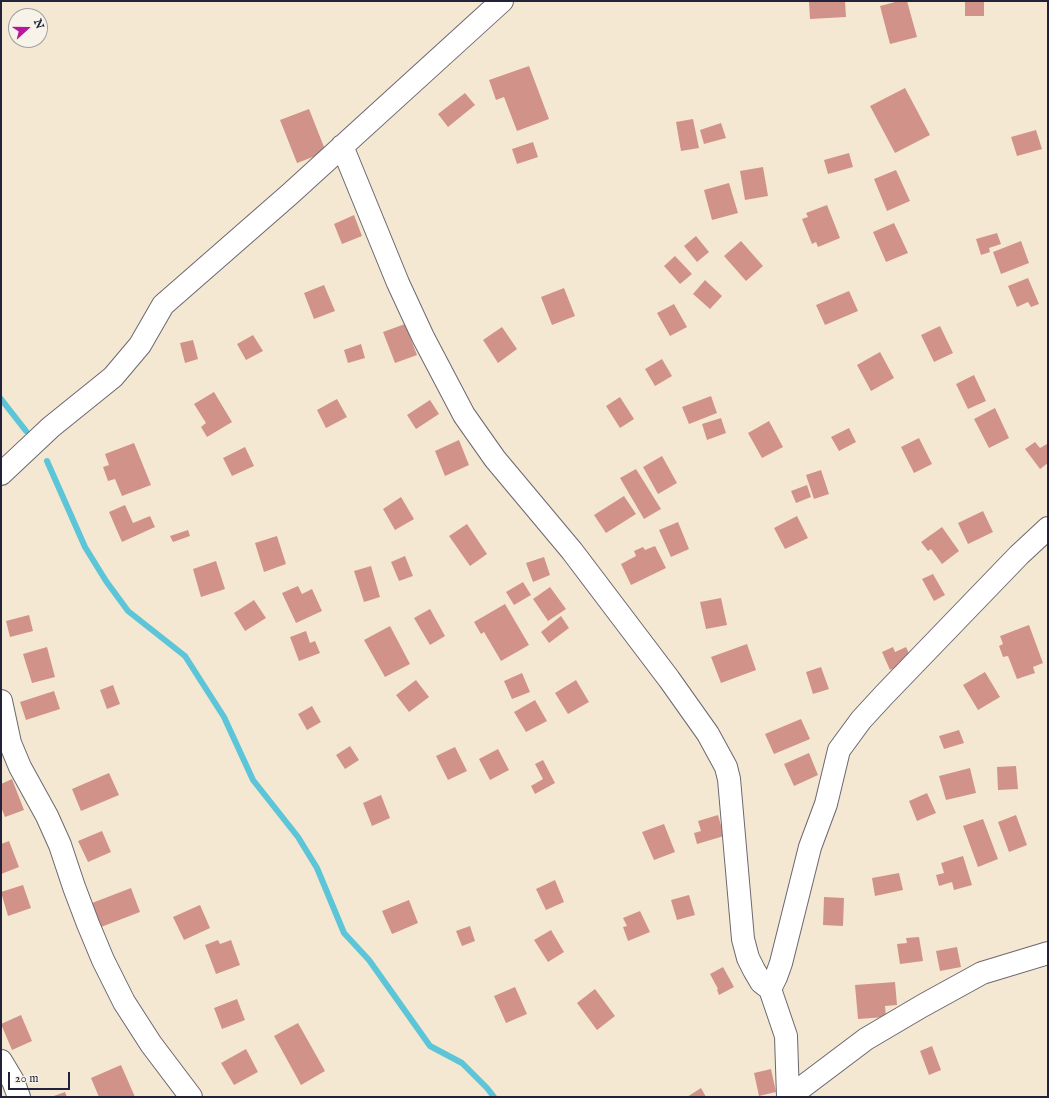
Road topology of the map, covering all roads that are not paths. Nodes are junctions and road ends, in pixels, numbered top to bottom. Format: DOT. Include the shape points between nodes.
graph roads {
  1 [pos="502,1"];
  2 [pos="342,146"];
  3 [pos="1,474"];
  4 [pos="1048,528"];
  5 [pos="1,701"];
  6 [pos="1048,953"];
  7 [pos="770,989"];
  8 [pos="1,1061"];
  9 [pos="19,1097"];
  10 [pos="191,1097"];
  11 [pos="788,1097"];
  1 -- 2 [label="street"];
  2 -- 3 [label="street" via="163,305 140,345 112,377 51,427"];
  2 -- 7 [label="street" via="398,283 423,338 464,415 495,459 572,551 670,679 708,734 726,767 744,939 748,958 754,970 761,982"];
  4 -- 7 [label="street" via="884,695 838,750 826,804 810,847 781,963"];
  5 -- 10 [label="street" via="10,743 60,845 103,960 128,1008 151,1044"];
  6 -- 11 [label="street" via="982,973 922,1006 866,1039"];
  7 -- 11 [label="street" via="786,1036"];
  8 -- 9 [label="street"];
}
